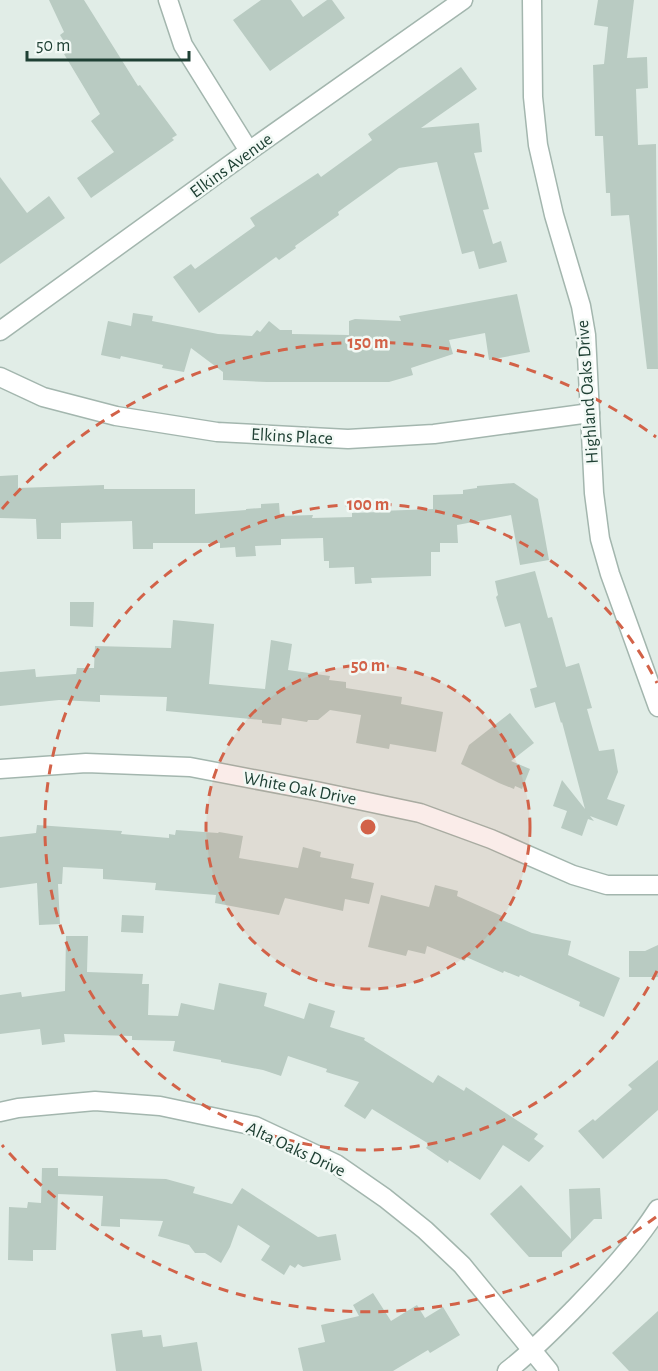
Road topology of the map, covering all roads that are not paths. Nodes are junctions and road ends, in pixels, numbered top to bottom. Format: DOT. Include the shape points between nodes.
graph roads {
  1 [pos="168,0"];
  2 [pos="463,0"];
  3 [pos="532,0"];
  4 [pos="249,151"];
  5 [pos="0,331"];
  6 [pos="0,377"];
  7 [pos="590,413"];
  8 [pos="658,707"];
  9 [pos="0,769"];
  10 [pos="658,885"];
  11 [pos="0,1112"];
  12 [pos="658,1209"];
  13 [pos="532,1352"];
  14 [pos="507,1371"];
  15 [pos="549,1371"];
  1 -- 4 [label="street" via="183,45"];
  2 -- 4 [label="street, Elkins Avenue"];
  3 -- 7 [label="street, Highland Oaks Drive" via="533,97 538,145 581,306"];
  4 -- 5 [label="street, Elkins Avenue"];
  6 -- 7 [label="street, Elkins Place" via="43,397 116,416 217,432 348,439 434,434"];
  7 -- 8 [label="street, Highland Oaks Drive" via="600,539"];
  9 -- 10 [label="street, White Oak Drive" via="86,763 190,767 420,813 607,885"];
  11 -- 13 [label="street, Alta Oaks Drive" via="95,1101 160,1106 255,1126 336,1164 425,1230 462,1265"];
  12 -- 13 [label="street" via="599,1283"];
  13 -- 14 [label="street"];
  13 -- 15 [label="street, Alta Oaks Drive"];
}
